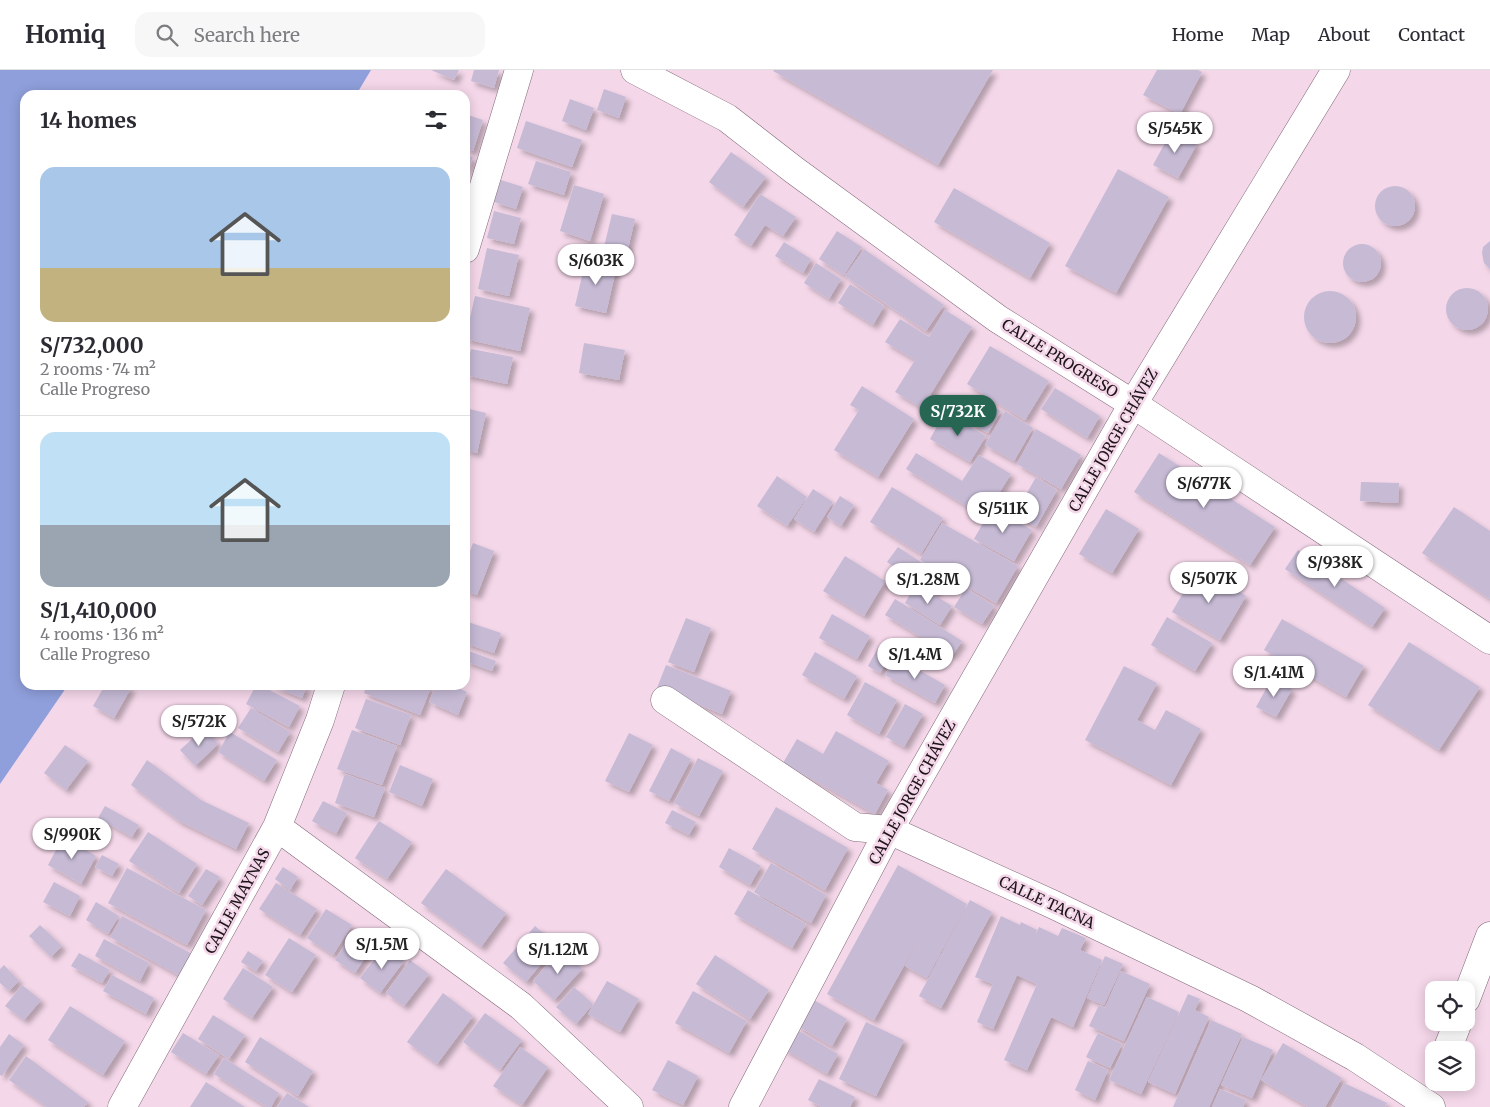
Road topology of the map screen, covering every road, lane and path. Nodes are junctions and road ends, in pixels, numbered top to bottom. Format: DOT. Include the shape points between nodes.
graph roads {
  1 [pos="519,70"];
  2 [pos="1336,70"];
  3 [pos="639,72"];
  4 [pos="470,233"];
  5 [pos="1133,404"];
  6 [pos="1490,640"];
  7 [pos="329,690"];
  8 [pos="665,700"];
  9 [pos="277,827"];
  10 [pos="889,830"];
  11 [pos="1490,936"];
  12 [pos="1473,981"];
  13 [pos="1430,1100"];
  14 [pos="122,1107"];
  15 [pos="630,1107"];
  16 [pos="743,1107"];
  1 -- 4 [label="street"];
  2 -- 5 [label="street, CALLE JORGE CHÁVEZ"];
  3 -- 5 [label="street, CALLE PROGRESO" via="726,118 998,319"];
  5 -- 6 [label="street, CALLE PROGRESO"];
  5 -- 10 [label="street, CALLE JORGE CHÁVEZ"];
  7 -- 9 [label="street, CALLE MAYNAS"];
  8 -- 10 [label="street, CALLE TACNA" via="855,827"];
  9 -- 14 [label="street, CALLE MAYNAS"];
  9 -- 15 [label="street" via="521,1006"];
  10 -- 13 [label="street, CALLE TACNA" via="1250,999"];
  10 -- 16 [label="street, CALLE JORGE CHÁVEZ"];
  11 -- 12 [label="street"];
}
